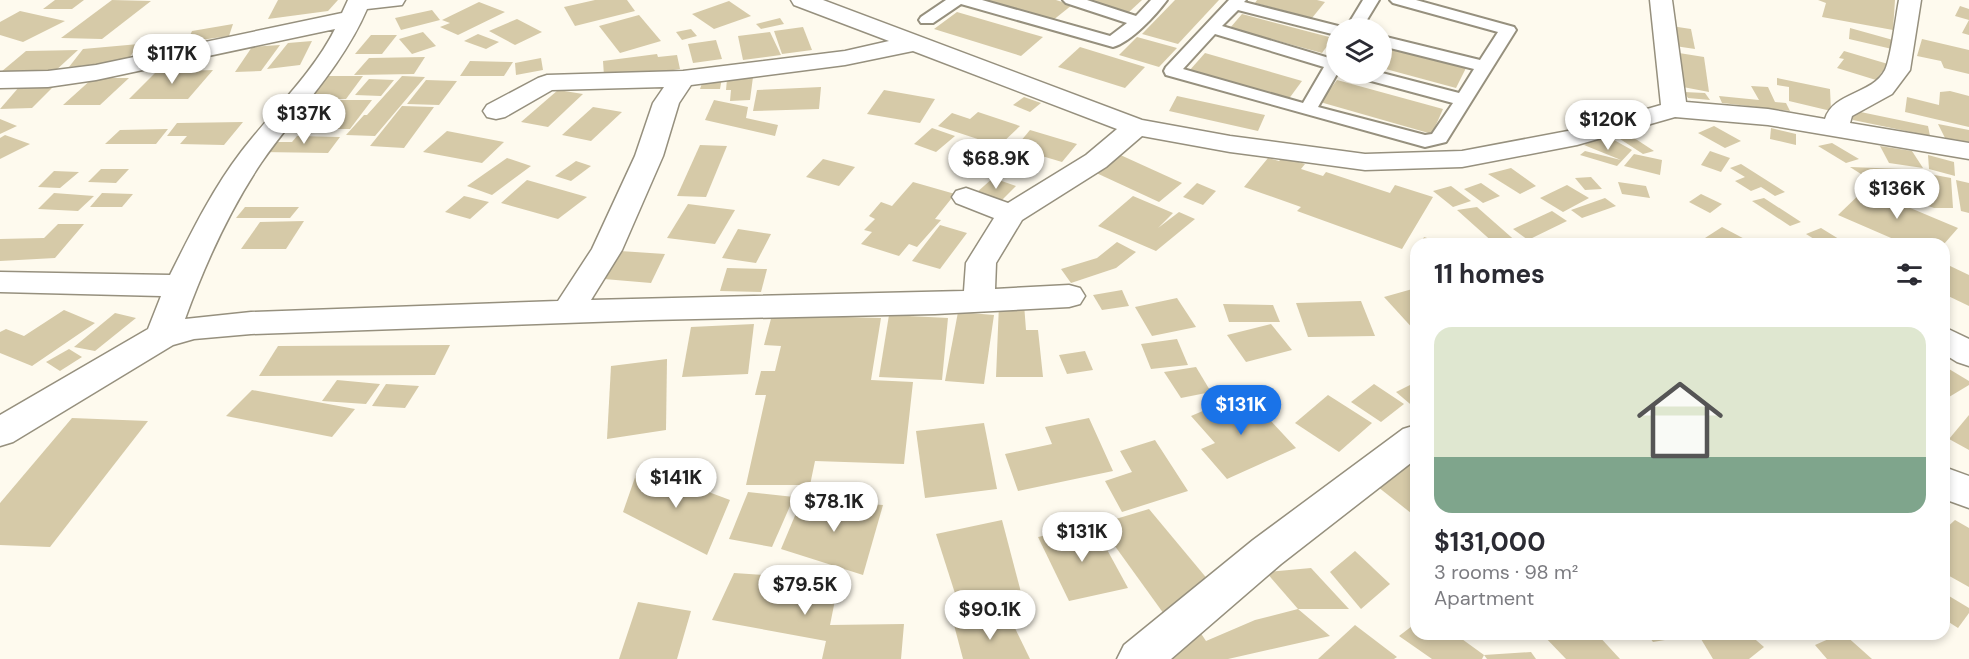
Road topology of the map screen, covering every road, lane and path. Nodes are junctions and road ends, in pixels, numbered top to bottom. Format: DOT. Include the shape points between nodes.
graph roads {
  1 [pos="394,0"];
  2 [pos="802,0"];
  3 [pos="957,0"];
  4 [pos="965,0"];
  5 [pos="1071,0"];
  6 [pos="1159,0"];
  7 [pos="1371,0"];
  8 [pos="1398,0"];
  9 [pos="1661,0"];
  10 [pos="1910,0"];
  11 [pos="1236,2"];
  12 [pos="356,7"];
  13 [pos="1360,18"];
  14 [pos="1139,22"];
  15 [pos="1326,27"];
  16 [pos="1211,28"];
  17 [pos="921,32"];
  18 [pos="1392,44"];
  19 [pos="1326,60"];
  20 [pos="1486,67"];
  21 [pos="683,79"];
  22 [pos="0,80"];
  23 [pos="1326,80"];
  24 [pos="1392,81"];
  25 [pos="1463,100"];
  26 [pos="1674,109"];
  27 [pos="1308,110"];
  28 [pos="496,111"];
  29 [pos="1136,127"];
  30 [pos="1835,128"];
  31 [pos="1969,151"];
  32 [pos="966,197"];
  33 [pos="1011,214"];
  34 [pos="0,282"];
  35 [pos="181,286"];
  36 [pos="1069,296"];
  37 [pos="979,301"];
  38 [pos="567,312"];
  39 [pos="162,336"];
  40 [pos="1950,343"];
  41 [pos="1969,354"];
  42 [pos="0,432"];
  43 [pos="1410,444"];
  44 [pos="1950,485"];
  45 [pos="1969,493"];
  46 [pos="1139,659"];
  1 -- 12 [label="street"];
  2 -- 17 [label="street"];
  3 -- 17 [label="lane"];
  4 -- 14 [label="lane" via="1113,42"];
  5 -- 14 [label="lane"];
  6 -- 14 [label="lane"];
  7 -- 13 [label="lane"];
  8 -- 20 [label="lane" via="1508,30"];
  9 -- 26 [label="street"];
  10 -- 30 [label="street" via="1898,70 1883,89 1840,112"];
  11 -- 15 [label="lane"];
  11 -- 16 [label="lane"];
  12 -- 22 [label="street" via="135,66 61,77"];
  12 -- 35 [label="street" via="345,33 250,159 216,212"];
  16 -- 19 [label="lane"];
  16 -- 27 [label="lane" via="1172,71"];
  17 -- 21 [label="street" via="845,58"];
  17 -- 29 [label="street"];
  18 -- 20 [label="lane"];
  20 -- 25 [label="lane"];
  21 -- 28 [label="street" via="547,83"];
  21 -- 38 [label="street" via="666,104 649,156 607,250"];
  23 -- 27 [label="lane"];
  24 -- 25 [label="lane"];
  25 -- 27 [label="lane" via="1439,138 1425,141"];
  26 -- 29 [label="street" via="1577,137 1462,159 1408,161 1365,162"];
  26 -- 30 [label="street" via="1768,117"];
  29 -- 33 [label="street" via="1096,161"];
  30 -- 31 [label="street"];
  32 -- 33 [label="street"];
  33 -- 37 [label="street" via="981,262"];
  34 -- 35 [label="street"];
  35 -- 39 [label="street"];
  36 -- 37 [label="street"];
  37 -- 38 [label="street"];
  38 -- 39 [label="street" via="251,323 194,328"];
  39 -- 42 [label="street"];
  40 -- 41 [label="street"];
  43 -- 46 [label="street" via="1268,552"];
  44 -- 45 [label="street"];
}
